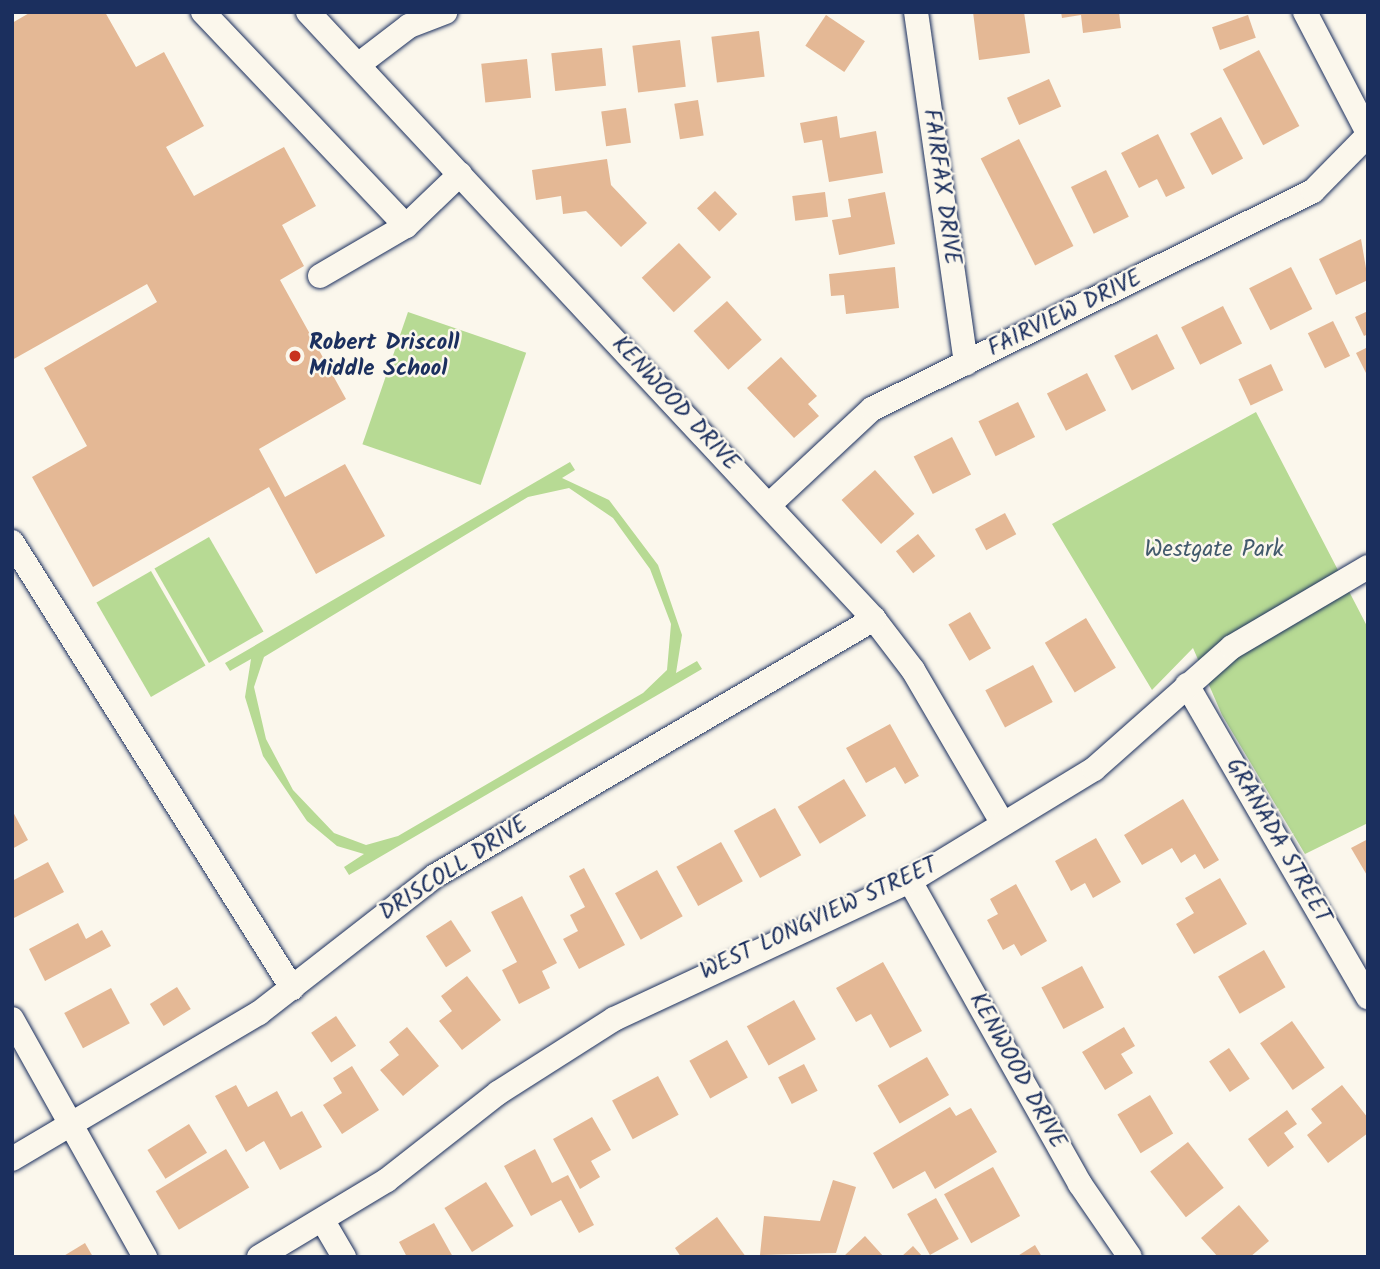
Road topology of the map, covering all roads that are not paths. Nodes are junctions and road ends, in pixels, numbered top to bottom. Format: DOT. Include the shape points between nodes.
graph roads {
  1 [pos="203,12"];
  2 [pos="308,12"];
  3 [pos="445,12"];
  4 [pos="916,12"];
  5 [pos="1305,12"];
  6 [pos="358,65"];
  7 [pos="1368,134"];
  8 [pos="460,174"];
  9 [pos="407,226"];
  10 [pos="320,276"];
  11 [pos="966,363"];
  12 [pos="769,505"];
  13 [pos="12,542"];
  14 [pos="1368,567"];
  15 [pos="874,619"];
  16 [pos="1187,685"];
  17 [pos="1003,824"];
  18 [pos="910,881"];
  19 [pos="292,988"];
  20 [pos="1368,997"];
  21 [pos="12,1019"];
  22 [pos="71,1125"];
  23 [pos="12,1159"];
  24 [pos="323,1221"];
  25 [pos="145,1257"];
  26 [pos="259,1257"];
  27 [pos="344,1257"];
  28 [pos="1130,1257"];
  1 -- 9 [label="street"];
  2 -- 6 [label="street, KENWOOD DRIVE"];
  3 -- 6 [label="street" via="409,26"];
  4 -- 11 [label="street, FAIRFAX DRIVE"];
  5 -- 7 [label="street"];
  6 -- 8 [label="street, KENWOOD DRIVE"];
  7 -- 11 [label="street, FAIRVIEW DRIVE" via="1313,191"];
  8 -- 9 [label="street"];
  8 -- 12 [label="street, KENWOOD DRIVE"];
  9 -- 10 [label="street"];
  11 -- 12 [label="street, FAIRVIEW DRIVE" via="872,410"];
  12 -- 15 [label="street, KENWOOD DRIVE"];
  13 -- 19 [label="street"];
  14 -- 16 [label="street, WEST LONGVIEW STREET" via="1232,647"];
  15 -- 17 [label="street, KENWOOD DRIVE" via="913,670"];
  15 -- 19 [label="street, DRISCOLL DRIVE" via="435,876"];
  16 -- 17 [label="street, WEST LONGVIEW STREET" via="1094,769"];
  16 -- 20 [label="street, GRANADA STREET"];
  17 -- 18 [label="street, WEST LONGVIEW STREET"];
  18 -- 24 [label="street, WEST LONGVIEW STREET" via="614,1019 518,1079"];
  18 -- 28 [label="street, KENWOOD DRIVE" via="1080,1184"];
  19 -- 22 [label="street, DRISCOLL DRIVE"];
  21 -- 22 [label="street"];
  22 -- 23 [label="street, DRISCOLL DRIVE"];
  22 -- 25 [label="street"];
  24 -- 26 [label="street, WEST LONGVIEW STREET"];
  24 -- 27 [label="street"];
}
